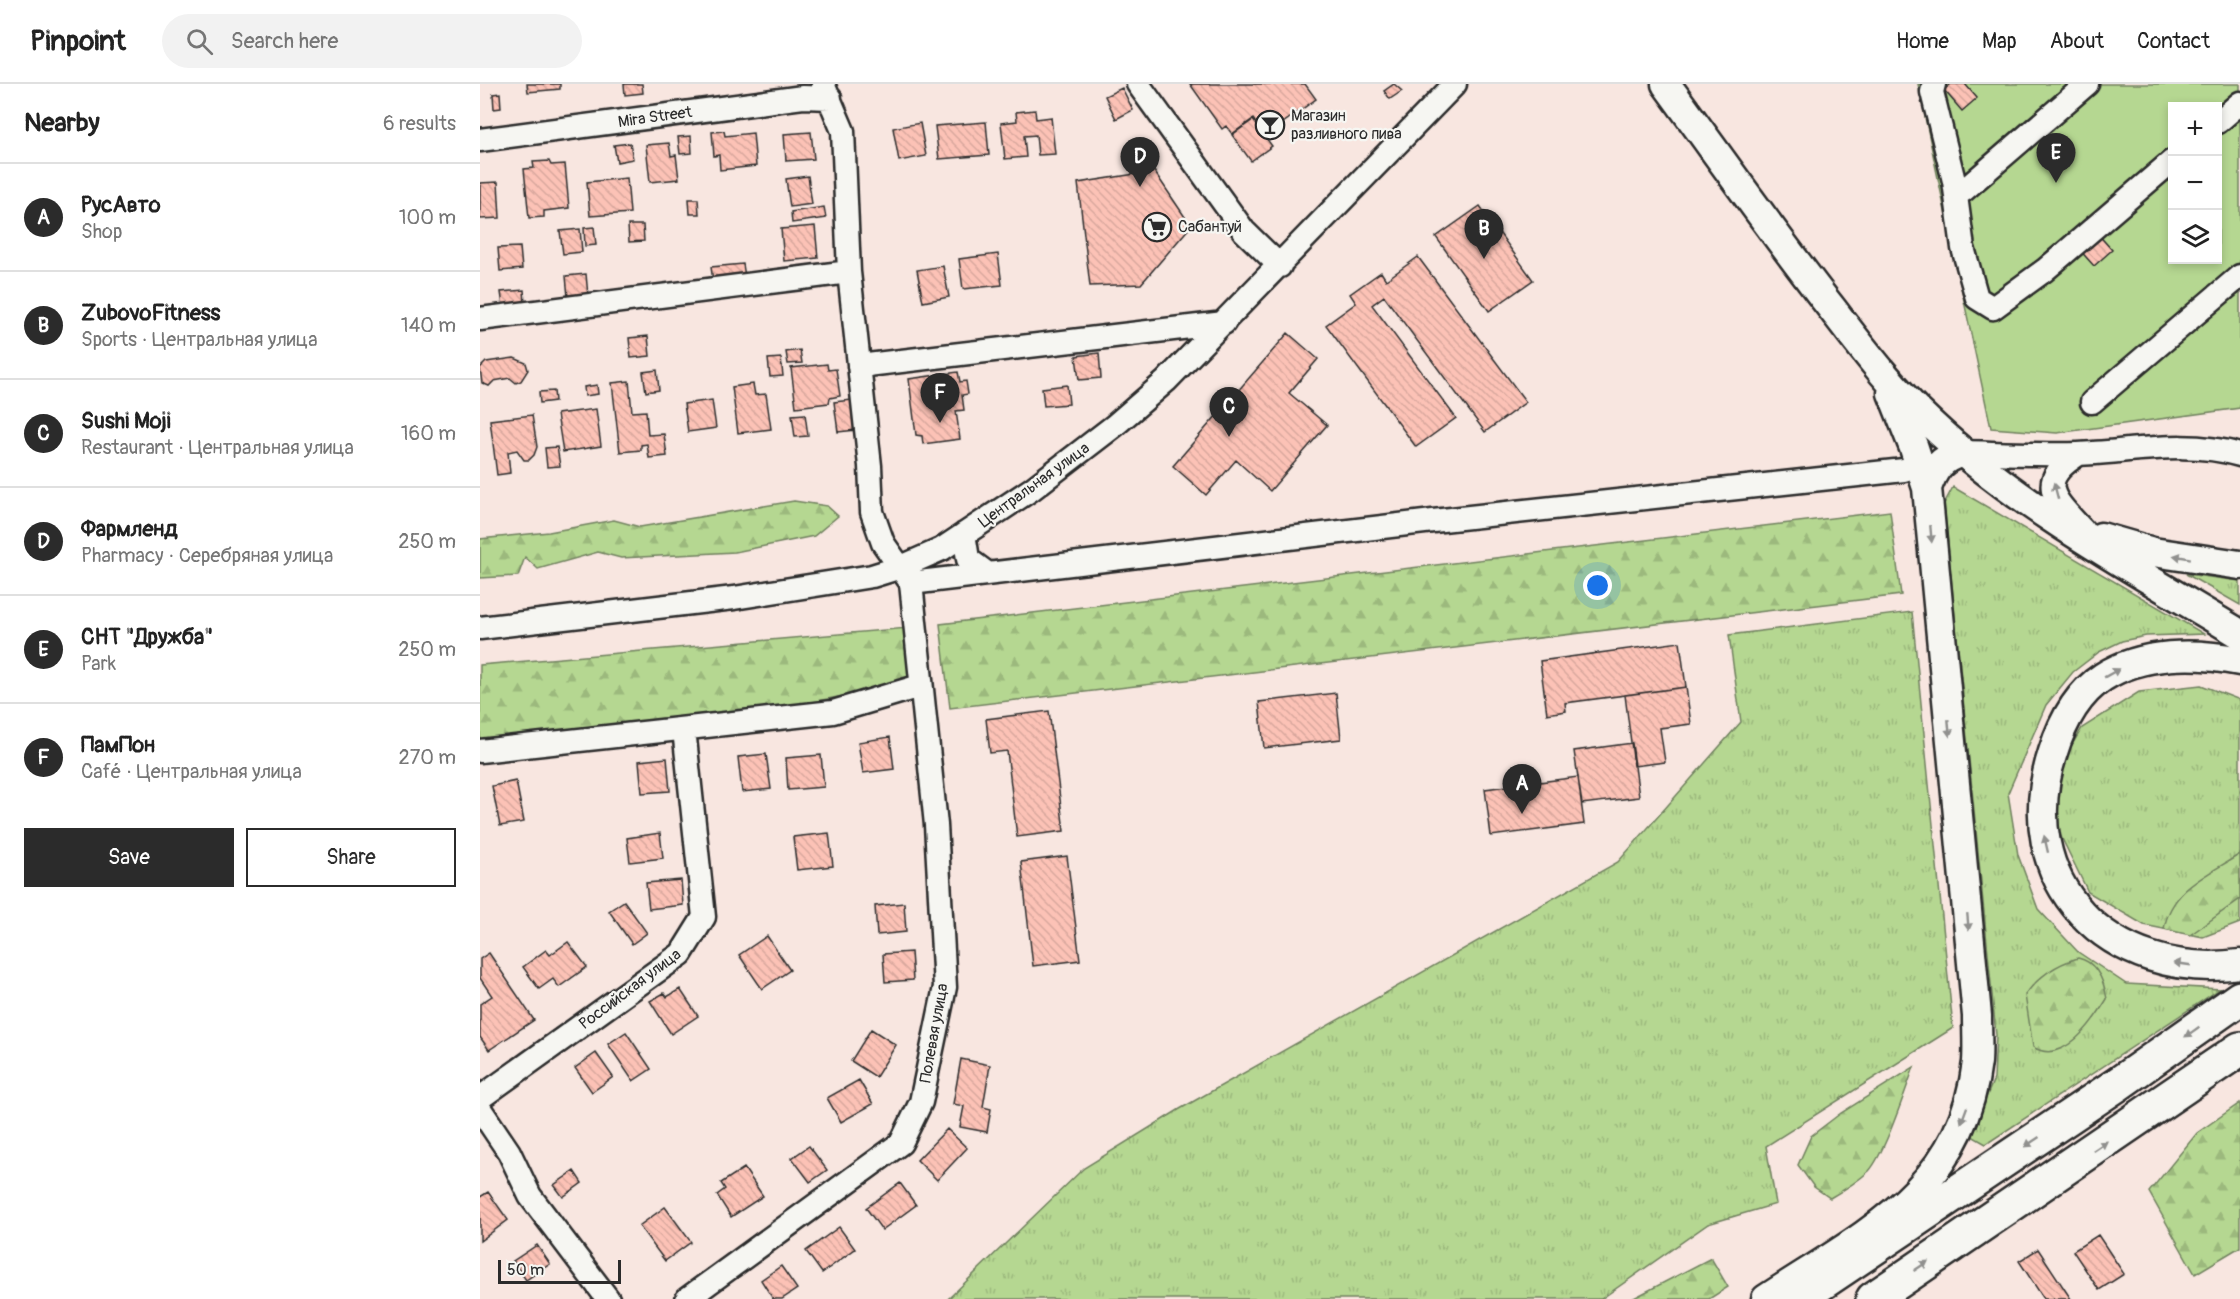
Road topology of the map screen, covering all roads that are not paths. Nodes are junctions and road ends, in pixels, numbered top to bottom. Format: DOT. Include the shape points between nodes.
graph roads {
  1 [pos="1138,84"];
  2 [pos="1666,84"];
  3 [pos="1934,84"];
  4 [pos="2087,84"];
  5 [pos="1453,85"];
  6 [pos="826,91"];
  7 [pos="2240,103"];
  8 [pos="2222,118"];
  9 [pos="480,140"];
  10 [pos="2168,164"];
  11 [pos="1954,181"];
  12 [pos="1280,266"];
  13 [pos="849,272"];
  14 [pos="2240,276"];
  15 [pos="480,319"];
  16 [pos="1224,323"];
  17 [pos="859,366"];
  18 [pos="1887,380"];
  19 [pos="2092,402"];
  20 [pos="1962,452"];
  21 [pos="2079,454"];
  22 [pos="2240,455"];
  23 [pos="1904,470"];
  24 [pos="1926,488"];
  25 [pos="2049,517"];
  26 [pos="2084,531"];
  27 [pos="964,534"];
  28 [pos="2240,565"];
  29 [pos="987,573"];
  30 [pos="906,575"];
  31 [pos="480,628"];
  32 [pos="2240,634"];
  33 [pos="2240,661"];
  34 [pos="920,686"];
  35 [pos="684,729"];
  36 [pos="480,751"];
  37 [pos="2240,964"];
  38 [pos="2240,998"];
  39 [pos="2240,1049"];
  40 [pos="480,1098"];
  41 [pos="480,1109"];
  42 [pos="608,1299"];
  43 [pos="687,1299"];
  44 [pos="1766,1299"];
  45 [pos="1798,1299"];
  46 [pos="1873,1299"];
  1 -- 12 [label="street" via="1244,231"];
  2 -- 18 [label="main road"];
  3 -- 11 [label="street" via="1932,92"];
  4 -- 11 [label="street" via="1963,191"];
  5 -- 12 [label="street, Центральная улица"];
  6 -- 9 [label="street, Mira Street"];
  6 -- 13 [label="street" via="843,130"];
  7 -- 8 [label="street"];
  10 -- 11 [label="street" via="1993,308 1977,298 1963,248"];
  12 -- 16 [label="street, Центральная улица"];
  13 -- 15 [label="street"];
  13 -- 17 [label="street"];
  14 -- 19 [label="street"];
  16 -- 17 [label="street"];
  16 -- 27 [label="street, Центральная улица" via="1114,426 1032,489"];
  17 -- 30 [label="street" via="872,512 883,543"];
  18 -- 20 [label="main road"];
  18 -- 24 [label="main road"];
  20 -- 21 [label="street"];
  20 -- 24 [label="main road" via="1934,467"];
  20 -- 25 [label="main road"];
  21 -- 22 [label="street" via="2161,448"];
  26 -- 21 [label="street, one-way" via="2060,505 2053,487 2053,475"];
  23 -- 29 [label="street"];
  24 -- 44 [label="main road, one-way" via="1977,1016 1977,1061 1969,1103 1956,1138 1912,1199"];
  25 -- 26 [label="main road"];
  25 -- 32 [label="main road"];
  28 -- 26 [label="main road, one-way" via="2153,552"];
  27 -- 29 [label="street" via="968,559"];
  27 -- 30 [label="street, Центральная улица"];
  29 -- 30 [label="street"];
  30 -- 31 [label="street, Центральная улица" via="872,576 734,598"];
  30 -- 34 [label="street, Полевая улица"];
  37 -- 33 [label="main road, one-way" via="2202,966 2158,960 2106,937 2067,895 2049,858 2042,818 2045,780 2055,743 2090,687 2113,671 2147,659 2188,656"];
  34 -- 35 [label="street" via="833,712"];
  34 -- 43 [label="street, Полевая улица" via="936,825 945,987 921,1102 901,1143"];
  35 -- 36 [label="street"];
  35 -- 40 [label="street, Российская улица" via="704,917 681,954"];
  38 -- 45 [label="highway, one-way"];
  46 -- 39 [label="highway, one-way"];
  41 -- 42 [label="street" via="509,1152 530,1196"];
}
